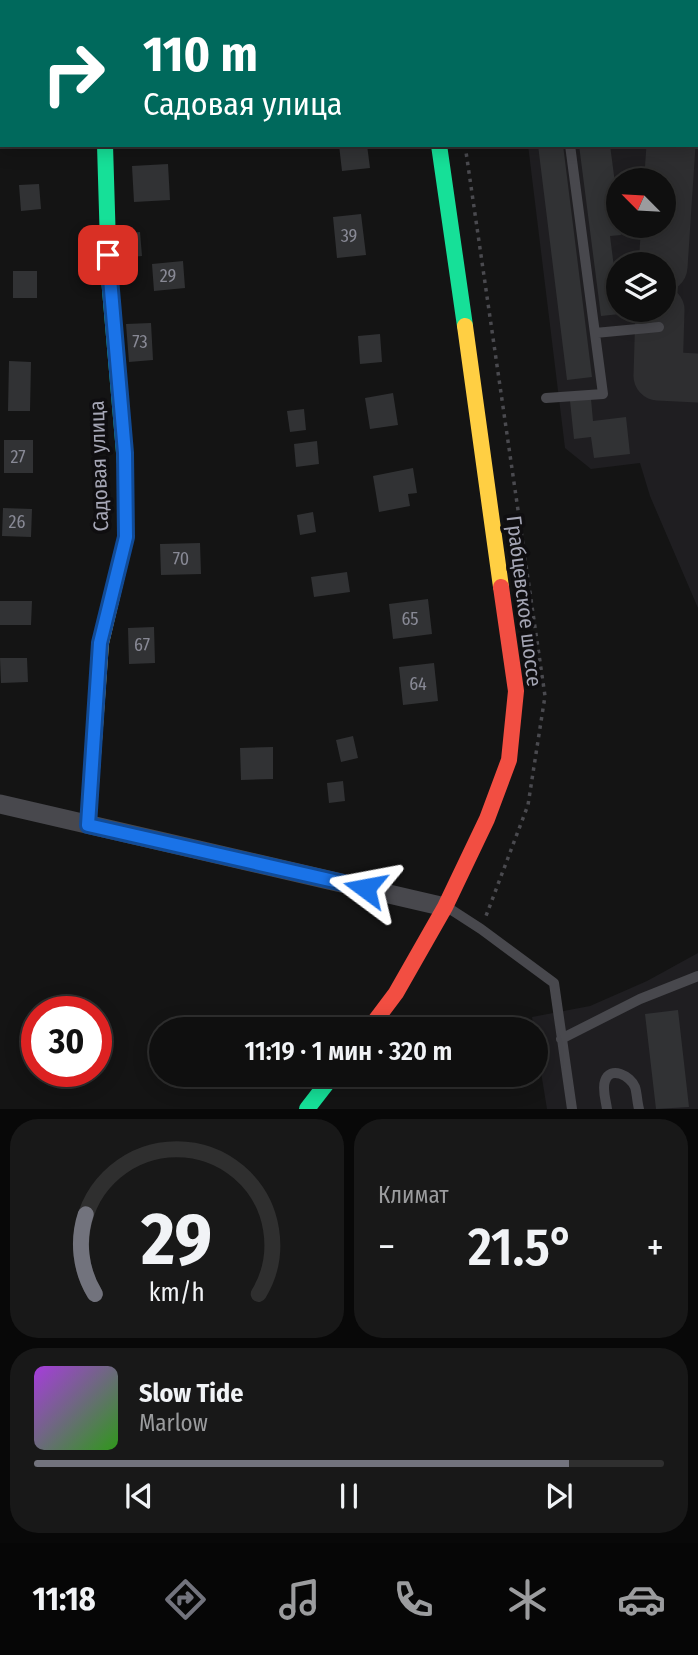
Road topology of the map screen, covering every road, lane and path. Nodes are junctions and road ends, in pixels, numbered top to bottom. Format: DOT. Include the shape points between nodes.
graph roads {
  1 [pos="105,147"];
  2 [pos="439,147"];
  3 [pos="570,147"];
  4 [pos="659,327"];
  5 [pos="595,333"];
  6 [pos="546,398"];
  7 [pos="0,804"];
  8 [pos="88,825"];
  9 [pos="445,906"];
  10 [pos="698,976"];
  11 [pos="378,1017"];
  12 [pos="561,1039"];
  13 [pos="324,1087"];
  14 [pos="307,1109"];
  15 [pos="572,1109"];
  16 [pos="607,1109"];
  17 [pos="639,1109"];
  1 -- 8 [label="street, Садовая улица" via="109,278 125,453 126,537 100,643"];
  2 -- 9 [label="street, Грабцевское шоссе" via="516,691 509,760 487,819"];
  3 -- 5 [label="lane"];
  4 -- 5 [label="lane"];
  5 -- 6 [label="lane" via="603,394"];
  7 -- 8 [label="street"];
  8 -- 9 [label="street"];
  9 -- 11 [label="street, Грабцевское шоссе"];
  9 -- 12 [label="lane" via="554,983"];
  10 -- 12 [label="lane"];
  12 -- 15 [label="lane"];
  13 -- 14 [label="street"];
  16 -- 17 [label="lane" via="604,1083 615,1073 634,1085"];
}
